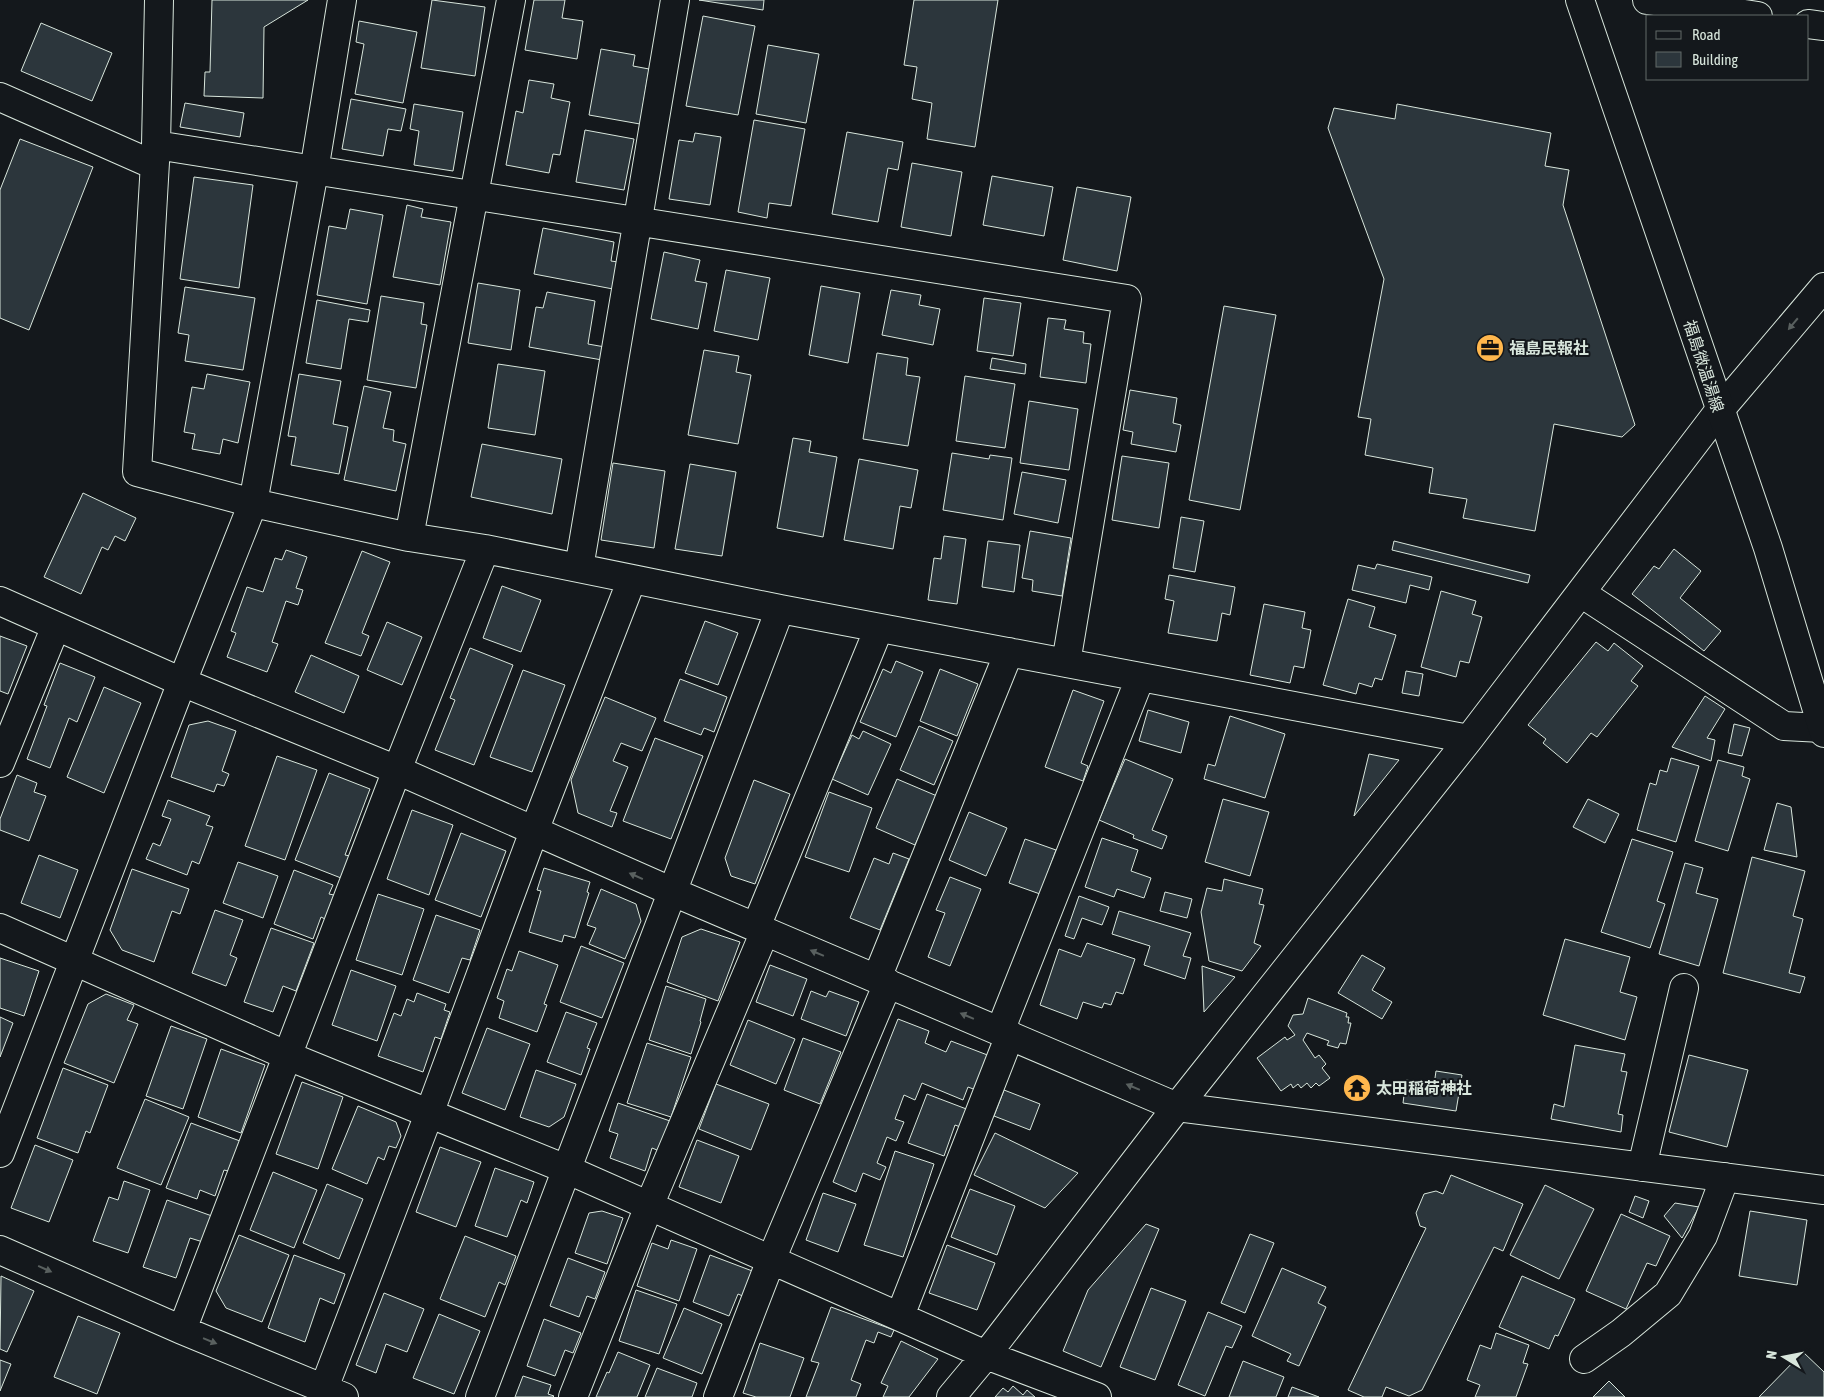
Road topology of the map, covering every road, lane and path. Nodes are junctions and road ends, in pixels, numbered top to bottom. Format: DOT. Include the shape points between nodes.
graph roads {
  1 [pos="159,0"];
  2 [pos="342,0"];
  3 [pos="511,0"];
  4 [pos="675,0"];
  5 [pos="1580,0"];
  6 [pos="1647,0"];
  7 [pos="1751,15"];
  8 [pos="1809,24"];
  9 [pos="1824,26"];
  10 [pos="0,98"];
  11 [pos="155,155"];
  12 [pos="314,170"];
  13 [pos="473,195"];
  14 [pos="638,222"];
  15 [pos="1824,287"];
  16 [pos="1719,411"];
  17 [pos="253,503"];
  18 [pos="409,537"];
  19 [pos="485,549"];
  20 [pos="578,568"];
  21 [pos="632,579"];
  22 [pos="1581,592"];
  23 [pos="0,601"];
  24 [pos="780,609"];
  25 [pos="56,626"];
  26 [pos="879,628"];
  27 [pos="1009,652"];
  28 [pos="1066,663"];
  29 [pos="1140,678"];
  30 [pos="182,682"];
  31 [pos="1823,731"];
  32 [pos="1469,739"];
  33 [pos="0,763"];
  34 [pos="397,770"];
  35 [pos="534,831"];
  36 [pos="673,892"];
  37 [pos="0,928"];
  38 [pos="761,929"];
  39 [pos="74,960"];
  40 [pos="883,981"];
  41 [pos="1684,988"];
  42 [pos="1005,1033"];
  43 [pos="288,1056"];
  44 [pos="1177,1107"];
  45 [pos="429,1114"];
  46 [pos="0,1153"];
  47 [pos="1642,1167"];
  48 [pos="566,1169"];
  49 [pos="1725,1177"];
  50 [pos="1824,1190"];
  51 [pos="649,1206"];
  52 [pos="0,1250"];
  53 [pos="772,1260"];
  54 [pos="900,1316"];
  55 [pos="182,1330"];
  56 [pos="986,1355"];
  57 [pos="1584,1358"];
  58 [pos="334,1392"];
  59 [pos="480,1397"];
  60 [pos="573,1397"];
  61 [pos="718,1397"];
  62 [pos="951,1397"];
  63 [pos="1096,1397"];
  1 -- 11 [label="street"];
  2 -- 12 [label="street"];
  3 -- 13 [label="street"];
  4 -- 14 [label="street"];
  5 -- 16 [label="street, 福島微温湯線"];
  6 -- 7 [label="street"];
  8 -- 9 [label="street"];
  10 -- 11 [label="street"];
  11 -- 12 [label="street"];
  11 -- 17 [label="street" via="137,472"];
  12 -- 13 [label="street"];
  12 -- 17 [label="street"];
  13 -- 14 [label="street"];
  13 -- 18 [label="street"];
  14 -- 20 [label="street"];
  14 -- 28 [label="street" via="1127,299"];
  15 -- 16 [label="street, one-way"];
  16 -- 22 [label="street"];
  16 -- 31 [label="street, 福島微温湯線" via="1768,548"];
  17 -- 18 [label="street"];
  17 -- 30 [label="street"];
  18 -- 19 [label="street"];
  19 -- 20 [label="street"];
  19 -- 34 [label="street"];
  20 -- 21 [label="street"];
  21 -- 24 [label="street"];
  21 -- 35 [label="street"];
  22 -- 31 [label="street" via="1784,726"];
  22 -- 32 [label="street"];
  23 -- 25 [label="street"];
  24 -- 26 [label="street"];
  24 -- 36 [label="street"];
  25 -- 30 [label="street"];
  25 -- 33 [label="street"];
  26 -- 27 [label="street"];
  26 -- 38 [label="street"];
  27 -- 28 [label="street"];
  27 -- 40 [label="street"];
  28 -- 29 [label="street"];
  29 -- 32 [label="street"];
  29 -- 42 [label="street"];
  30 -- 34 [label="street"];
  30 -- 39 [label="street"];
  32 -- 44 [label="street"];
  34 -- 35 [label="street"];
  34 -- 43 [label="street"];
  36 -- 35 [label="street, one-way"];
  35 -- 45 [label="street"];
  36 -- 38 [label="street"];
  36 -- 48 [label="street"];
  37 -- 39 [label="street"];
  40 -- 38 [label="street, one-way"];
  38 -- 51 [label="street"];
  39 -- 43 [label="street"];
  39 -- 46 [label="street"];
  42 -- 40 [label="street, one-way"];
  40 -- 53 [label="street"];
  41 -- 47 [label="street"];
  44 -- 42 [label="street, one-way"];
  42 -- 54 [label="street"];
  43 -- 45 [label="street"];
  43 -- 55 [label="street"];
  44 -- 47 [label="street"];
  44 -- 56 [label="street"];
  45 -- 48 [label="street"];
  45 -- 58 [label="street"];
  47 -- 49 [label="street"];
  48 -- 51 [label="street"];
  48 -- 59 [label="street"];
  49 -- 50 [label="street"];
  49 -- 57 [label="street" via="1703,1236 1668,1294 1621,1333"];
  51 -- 53 [label="street"];
  51 -- 60 [label="street"];
  52 -- 55 [label="street, one-way"];
  53 -- 54 [label="street"];
  53 -- 61 [label="street"];
  54 -- 56 [label="street"];
  55 -- 58 [label="street, one-way"];
  56 -- 62 [label="street"];
  56 -- 63 [label="street"];
}
